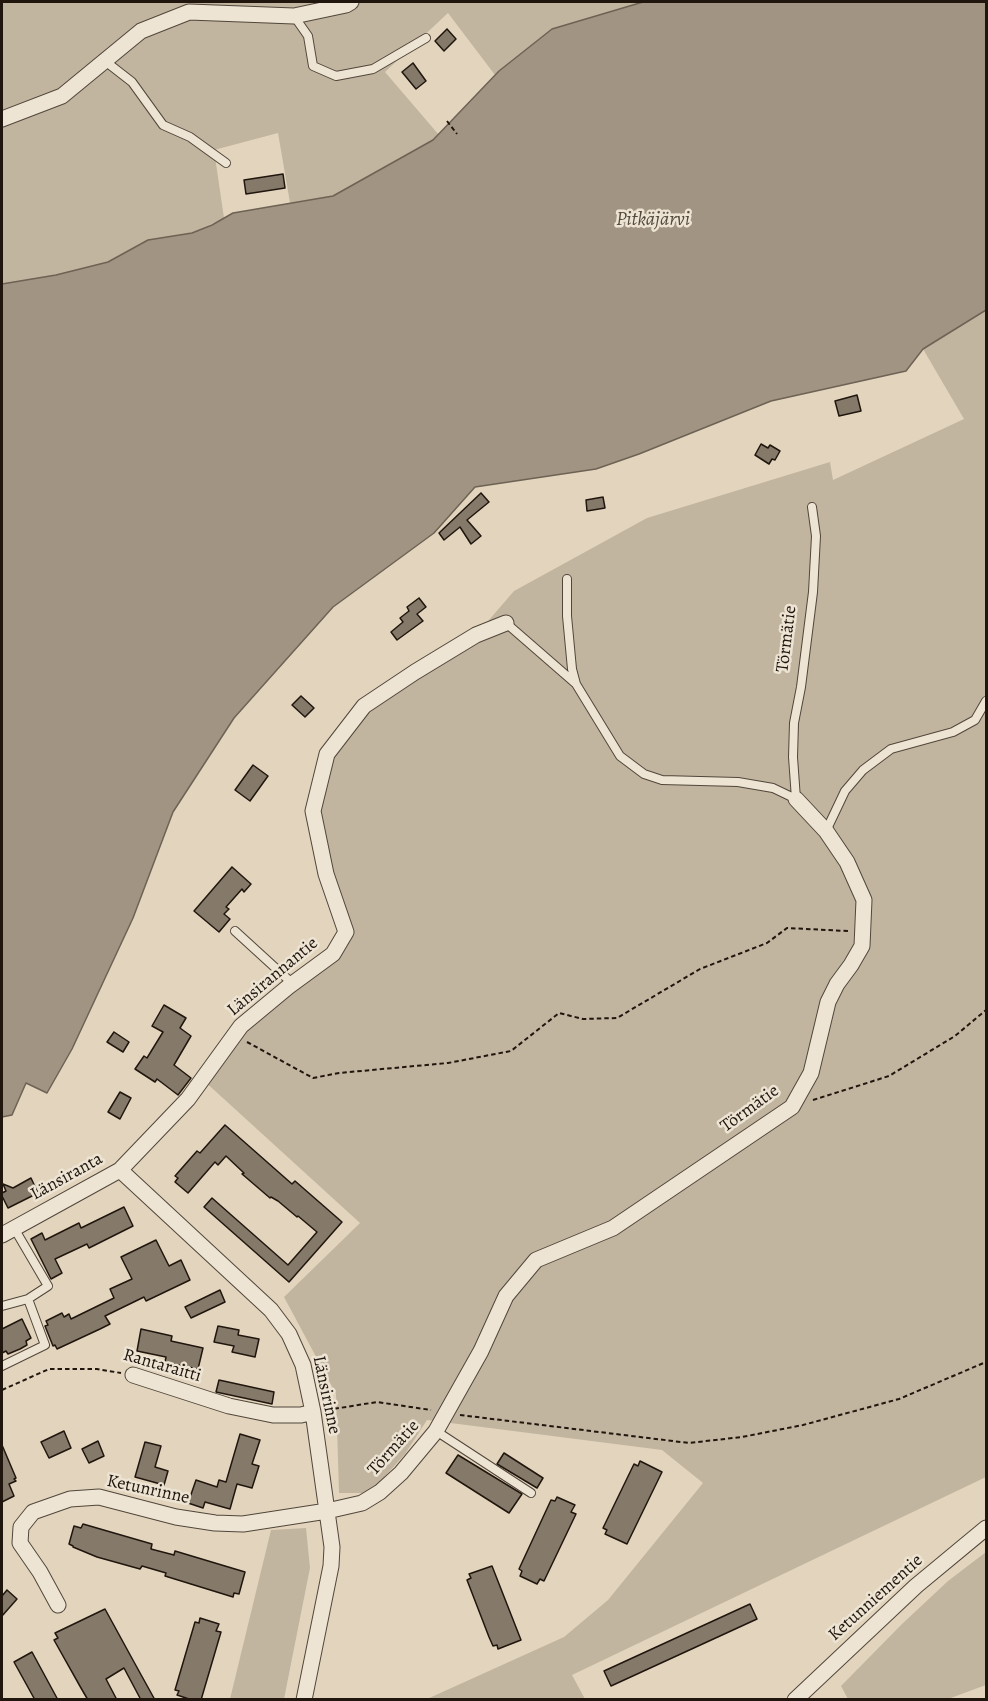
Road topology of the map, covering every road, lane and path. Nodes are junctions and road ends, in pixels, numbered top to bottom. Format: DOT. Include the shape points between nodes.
graph roads {
  1 [pos="351,2"];
  2 [pos="294,16"];
  3 [pos="426,38"];
  4 [pos="105,62"];
  5 [pos="2,120"];
  6 [pos="447,121"];
  7 [pos="457,134"];
  8 [pos="226,163"];
  9 [pos="812,507"];
  10 [pos="567,579"];
  11 [pos="506,623"];
  12 [pos="576,684"];
  13 [pos="987,701"];
  14 [pos="796,799"];
  15 [pos="826,831"];
  16 [pos="235,931"];
  17 [pos="863,932"];
  18 [pos="292,984"];
  19 [pos="987,1010"];
  20 [pos="982,1014"];
  21 [pos="987,1016"];
  22 [pos="234,1035"];
  23 [pos="813,1100"];
  24 [pos="120,1170"];
  25 [pos="8,1232"];
  26 [pos="28,1299"];
  27 [pos="2,1306"];
  28 [pos="987,1362"];
  29 [pos="2,1366"];
  30 [pos="133,1376"];
  31 [pos="2,1390"];
  32 [pos="313,1413"];
  33 [pos="446,1413"];
  34 [pos="436,1431"];
  35 [pos="531,1493"];
  36 [pos="327,1511"];
  37 [pos="987,1528"];
  38 [pos="58,1605"];
  39 [pos="304,1700"];
  40 [pos="795,1700"];
  1 -- 2 [label="street"];
  2 -- 3 [label="lane" via="308,36 313,66 336,76 373,69"];
  2 -- 4 [label="street" via="189,12 141,31"];
  4 -- 5 [label="street" via="62,96"];
  4 -- 8 [label="lane" via="132,82 163,125 190,137"];
  6 -- 7 [label="path"];
  9 -- 14 [label="lane, Törmätie" via="816,536 813,592 794,723"];
  10 -- 12 [label="lane" via="567,616"];
  11 -- 12 [label="lane"];
  11 -- 18 [label="street, Länsirannantie" via="466,641 364,706 327,754 313,811 326,873 346,932 333,954"];
  12 -- 14 [label="lane" via="620,756 644,774 662,780 750,784 773,788"];
  13 -- 15 [label="lane" via="975,720 953,732 891,749 863,770 845,791"];
  14 -- 15 [label="street, Törmätie"];
  15 -- 17 [label="street, Törmätie" via="847,862 864,900"];
  16 -- 18 [label="lane"];
  17 -- 22 [label="path" via="787,928 768,943 700,969 617,1018 583,1019 559,1013 511,1051 448,1063 313,1078"];
  17 -- 33 [label="street, Törmätie" via="862,946 828,1002 811,1073 792,1107 613,1228 536,1260 506,1296"];
  18 -- 22 [label="street, Länsirannantie"];
  19 -- 20 [label="path"];
  20 -- 21 [label="path"];
  20 -- 23 [label="path" via="955,1036 889,1076"];
  22 -- 24 [label="street, Länsirannantie" via="188,1099"];
  24 -- 25 [label="street, Länsiranta"];
  24 -- 32 [label="street, Länsirinne" via="271,1310 289,1334 303,1365"];
  25 -- 26 [label="lane" via="48,1286"];
  26 -- 27 [label="lane"];
  26 -- 29 [label="lane" via="45,1345"];
  28 -- 33 [label="path" via="898,1399 803,1425 689,1443"];
  30 -- 31 [label="path, Rantaraitti" via="97,1369 49,1369"];
  30 -- 32 [label="street, Rantaraitti" via="229,1406 273,1415"];
  32 -- 33 [label="path" via="377,1402"];
  32 -- 36 [label="street, Länsirinne"];
  33 -- 34 [label="street, Törmätie"];
  34 -- 35 [label="lane"];
  34 -- 36 [label="street, Törmätie" via="380,1492 362,1503"];
  36 -- 38 [label="street, Ketunrinne" via="243,1524 215,1523 99,1497 70,1499 33,1512 21,1527 20,1543"];
  36 -- 39 [label="street, Länsirinne" via="331,1566"];
  37 -- 40 [label="street, Ketunniementie" via="916,1586"];
}
